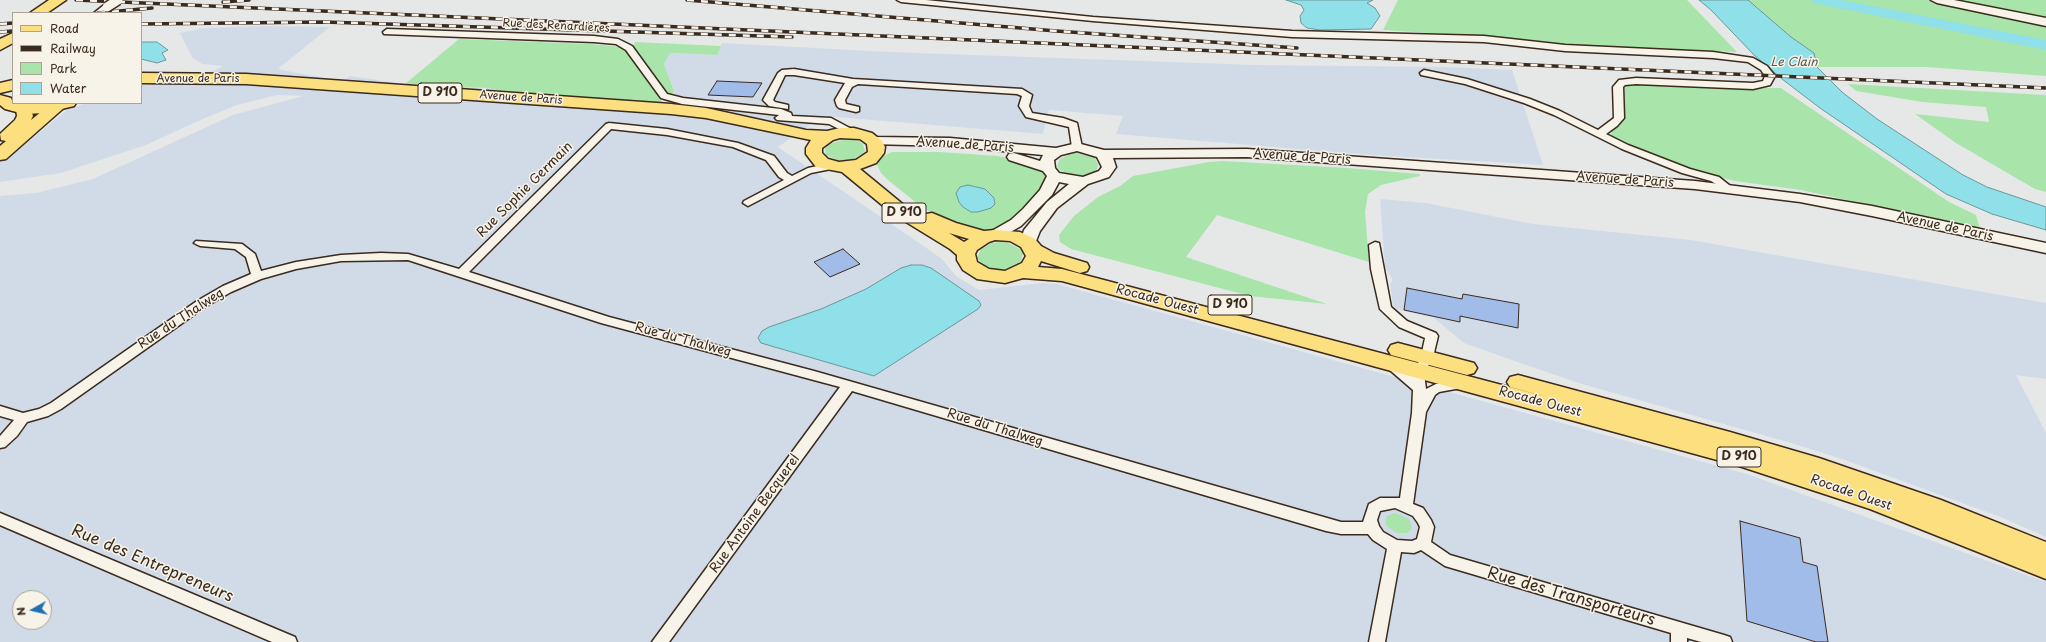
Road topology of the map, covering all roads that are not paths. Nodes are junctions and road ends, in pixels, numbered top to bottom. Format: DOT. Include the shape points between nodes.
graph roads {
  1 [pos="118,0"];
  2 [pos="901,0"];
  3 [pos="1937,0"];
  4 [pos="60,4"];
  5 [pos="34,12"];
  6 [pos="40,12"];
  7 [pos="100,12"];
  8 [pos="2046,22"];
  9 [pos="12,24"];
  10 [pos="12,28"];
  11 [pos="0,30"];
  12 [pos="387,32"];
  13 [pos="0,35"];
  14 [pos="12,38"];
  15 [pos="0,45"];
  16 [pos="1424,73"];
  17 [pos="142,78"];
  18 [pos="852,82"];
  19 [pos="12,86"];
  20 [pos="142,86"];
  21 [pos="5,94"];
  22 [pos="63,104"];
  23 [pos="24,109"];
  24 [pos="856,109"];
  25 [pos="787,116"];
  26 [pos="738,118"];
  27 [pos="854,132"];
  28 [pos="1600,133"];
  29 [pos="826,136"];
  30 [pos="0,142"];
  31 [pos="1077,147"];
  32 [pos="873,151"];
  33 [pos="1056,152"];
  34 [pos="1199,152"];
  35 [pos="1102,154"];
  36 [pos="0,155"];
  37 [pos="824,162"];
  38 [pos="1109,167"];
  39 [pos="1051,172"];
  40 [pos="792,180"];
  41 [pos="1083,181"];
  42 [pos="1729,189"];
  43 [pos="748,203"];
  44 [pos="989,236"];
  45 [pos="200,243"];
  46 [pos="1374,245"];
  47 [pos="1031,247"];
  48 [pos="2046,248"];
  49 [pos="966,254"];
  50 [pos="1023,272"];
  51 [pos="461,273"];
  52 [pos="257,276"];
  53 [pos="1425,376"];
  54 [pos="849,385"];
  55 [pos="0,411"];
  56 [pos="23,418"];
  57 [pos="0,443"];
  58 [pos="1406,505"];
  59 [pos="0,519"];
  60 [pos="1372,528"];
  61 [pos="1422,543"];
  62 [pos="1395,546"];
  63 [pos="2046,553"];
  64 [pos="2046,569"];
  65 [pos="1679,635"];
  66 [pos="289,642"];
  67 [pos="660,642"];
  68 [pos="1377,642"];
  69 [pos="1724,642"];
  1 -- 7 [label="street, bridge"];
  2 -- 28 [label="street" via="1058,16 1292,34 1484,39 1565,48 1713,55 1750,60 1764,68 1770,76 1767,83 1754,86 1636,80 1622,82 1618,87 1619,118"];
  3 -- 8 [label="main road"];
  4 -- 5 [label="highway"];
  4 -- 6 [label="highway"];
  9 -- 11 [label="highway"];
  10 -- 13 [label="highway"];
  12 -- 25 [label="street, Rue des Renardières" via="618,42 629,48 664,96 777,112"];
  14 -- 15 [label="highway"];
  16 -- 28 [label="street" via="1467,82 1527,101"];
  17 -- 26 [label="main road, Avenue de Paris / D 910" via="220,78 312,83 664,109"];
  18 -- 24 [label="street" via="840,103 847,108"];
  18 -- 25 [label="street" via="794,72 782,73 768,100 772,104 786,108"];
  18 -- 31 [label="street" via="1019,91 1027,95 1024,106 1029,115 1074,125"];
  19 -- 21 [label="main road"];
  20 -- 37 [label="main road, Avenue de Paris / D 910" via="215,85 314,89 665,115 734,125 794,140"];
  21 -- 23 [label="main road" via="11,106"];
  22 -- 23 [label="main road"];
  22 -- 36 [label="highway"];
  23 -- 30 [label="highway" via="25,116 22,122"];
  25 -- 26 [label="street, Rue des Renardières"];
  25 -- 27 [label="street, Rue des Renardières" via="831,121"];
  26 -- 29 [label="main road, Avenue de Paris / D 910" via="806,135"];
  27 -- 29 [label="main road, Avenue de Paris"];
  27 -- 32 [label="main road" via="866,136"];
  28 -- 42 [label="street" via="1625,147 1714,179"];
  29 -- 37 [label="main road" via="818,142"];
  31 -- 33 [label="main road, Avenue de Paris"];
  31 -- 35 [label="main road, Avenue de Paris"];
  32 -- 33 [label="main road, Avenue de Paris" via="950,142"];
  32 -- 37 [label="main road" via="860,164"];
  32 -- 39 [label="main road, Avenue de Paris" via="906,148 984,151 1020,158"];
  32 -- 44 [label="main road, D 910" via="873,170 905,201 950,226"];
  33 -- 39 [label="main road" via="1048,159"];
  34 -- 35 [label="main road, Avenue de Paris"];
  34 -- 38 [label="main road, Avenue de Paris" via="1143,159"];
  34 -- 42 [label="main road, Avenue de Paris" via="1296,156"];
  35 -- 38 [label="main road"];
  37 -- 40 [label="street"];
  37 -- 49 [label="main road, D 910" via="957,245"];
  38 -- 41 [label="main road" via="1104,174"];
  39 -- 41 [label="main road, Avenue de Paris" via="1068,180"];
  39 -- 44 [label="main road" via="1046,192 1028,212 1016,223"];
  40 -- 43 [label="street"];
  40 -- 51 [label="street, Rue Sophie Germain" via="783,175 770,158 735,145 667,132 609,126"];
  41 -- 47 [label="main road" via="1052,205 1032,230"];
  42 -- 48 [label="main road, Avenue de Paris" via="1872,211"];
  44 -- 47 [label="main road" via="1014,236"];
  44 -- 49 [label="main road" via="969,248"];
  45 -- 52 [label="street" via="238,246 251,256"];
  46 -- 53 [label="street" via="1386,309 1403,324 1432,336"];
  47 -- 50 [label="main road" via="1034,262"];
  47 -- 53 [label="main road, Rocade Ouest / D 910" via="1061,262"];
  49 -- 50 [label="main road" via="970,266 984,275 1004,277"];
  50 -- 53 [label="main road, Rocade Ouest / D 910" via="1062,275 1385,360"];
  51 -- 52 [label="street, Rue du Thalweg" via="408,257 381,256 333,260"];
  51 -- 54 [label="street, Rue du Thalweg" via="606,320"];
  52 -- 56 [label="street, Rue du Thalweg" via="201,304 56,406 43,413"];
  53 -- 58 [label="street" via="1420,395"];
  53 -- 63 [label="main road, D 910" via="1661,420 1819,467 1933,507"];
  53 -- 64 [label="main road, Rocade Ouest / D 910" via="1470,383 1742,458 1938,524"];
  54 -- 60 [label="street, Rue du Thalweg" via="1326,525 1341,528"];
  54 -- 67 [label="street, Rue Antoine Becquerel"];
  55 -- 56 [label="street"];
  56 -- 57 [label="street"];
  58 -- 60 [label="street" via="1396,502 1374,508 1370,520"];
  58 -- 61 [label="street" via="1418,512 1427,528"];
  59 -- 66 [label="street, Rue des Entrepreneurs"];
  60 -- 62 [label="street" via="1378,536"];
  61 -- 62 [label="street" via="1414,547"];
  61 -- 65 [label="street, Rue des Transporteurs" via="1445,560"];
  62 -- 68 [label="street"];
  65 -- 69 [label="street, Rue des Transporteurs"];
}
